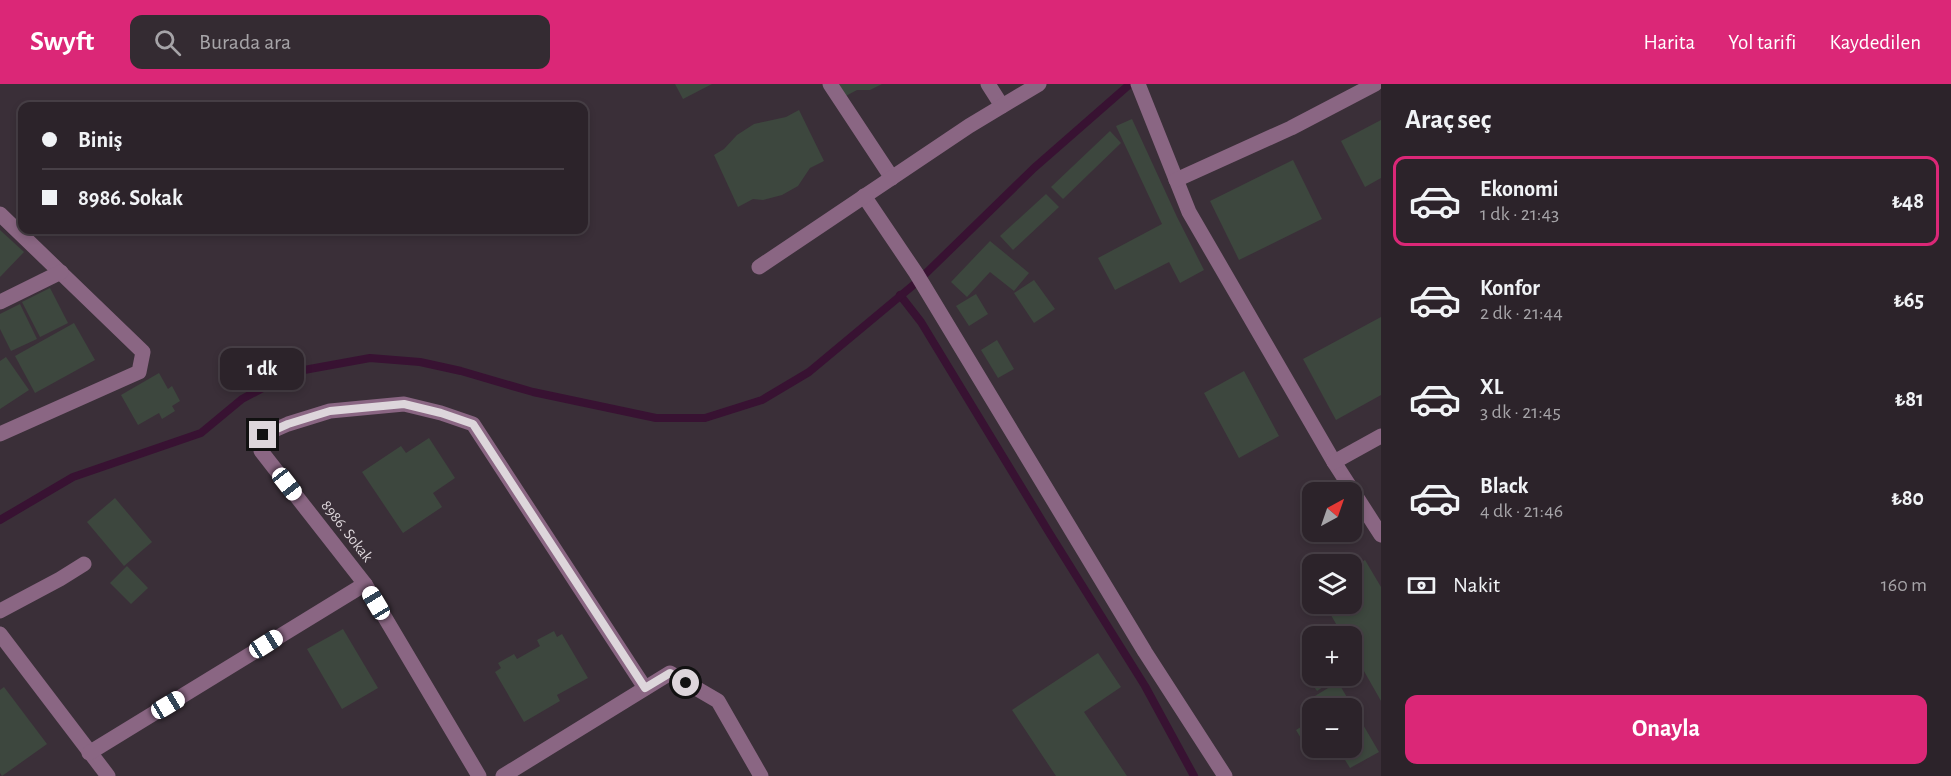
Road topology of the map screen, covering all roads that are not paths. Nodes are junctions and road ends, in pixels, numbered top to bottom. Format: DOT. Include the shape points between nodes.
graph roads {
  1 [pos="830,84"];
  2 [pos="988,84"];
  3 [pos="1039,84"];
  4 [pos="1138,84"];
  5 [pos="1375,84"];
  6 [pos="1002,106"];
  7 [pos="892,177"];
  8 [pos="1176,180"];
  9 [pos="864,196"];
  10 [pos="0,214"];
  11 [pos="18,231"];
  12 [pos="21,234"];
  13 [pos="759,267"];
  14 [pos="61,272"];
  15 [pos="0,302"];
  16 [pos="0,434"];
  17 [pos="1381,436"];
  18 [pos="1334,462"];
  19 [pos="1381,535"];
  20 [pos="84,564"];
  21 [pos="365,584"];
  22 [pos="0,611"];
  23 [pos="0,634"];
  24 [pos="645,688"];
  25 [pos="89,753"];
  26 [pos="108,776"];
  27 [pos="479,776"];
  28 [pos="503,776"];
  29 [pos="761,776"];
  30 [pos="1226,776"];
  1 -- 7 [label="street"];
  2 -- 6 [label="street"];
  3 -- 6 [label="street"];
  4 -- 8 [label="street"];
  5 -- 8 [label="street" via="1291,128"];
  6 -- 7 [label="street"];
  7 -- 9 [label="street"];
  8 -- 18 [label="street" via="1189,212"];
  9 -- 13 [label="street"];
  9 -- 30 [label="street" via="920,279 1145,652"];
  10 -- 11 [label="street"];
  12 -- 14 [label="street"];
  14 -- 15 [label="street"];
  14 -- 16 [label="street" via="143,352 139,372"];
  17 -- 18 [label="street"];
  18 -- 19 [label="street"];
  20 -- 22 [label="street"];
  21 -- 24 [label="street, 8986. Sokak" via="261,451 263,435 330,411 404,404 473,424"];
  21 -- 25 [label="street"];
  21 -- 27 [label="street, 8986. Sokak"];
  23 -- 25 [label="street"];
  24 -- 28 [label="street"];
  24 -- 29 [label="street" via="670,673 718,701"];
  25 -- 26 [label="street"];
}
